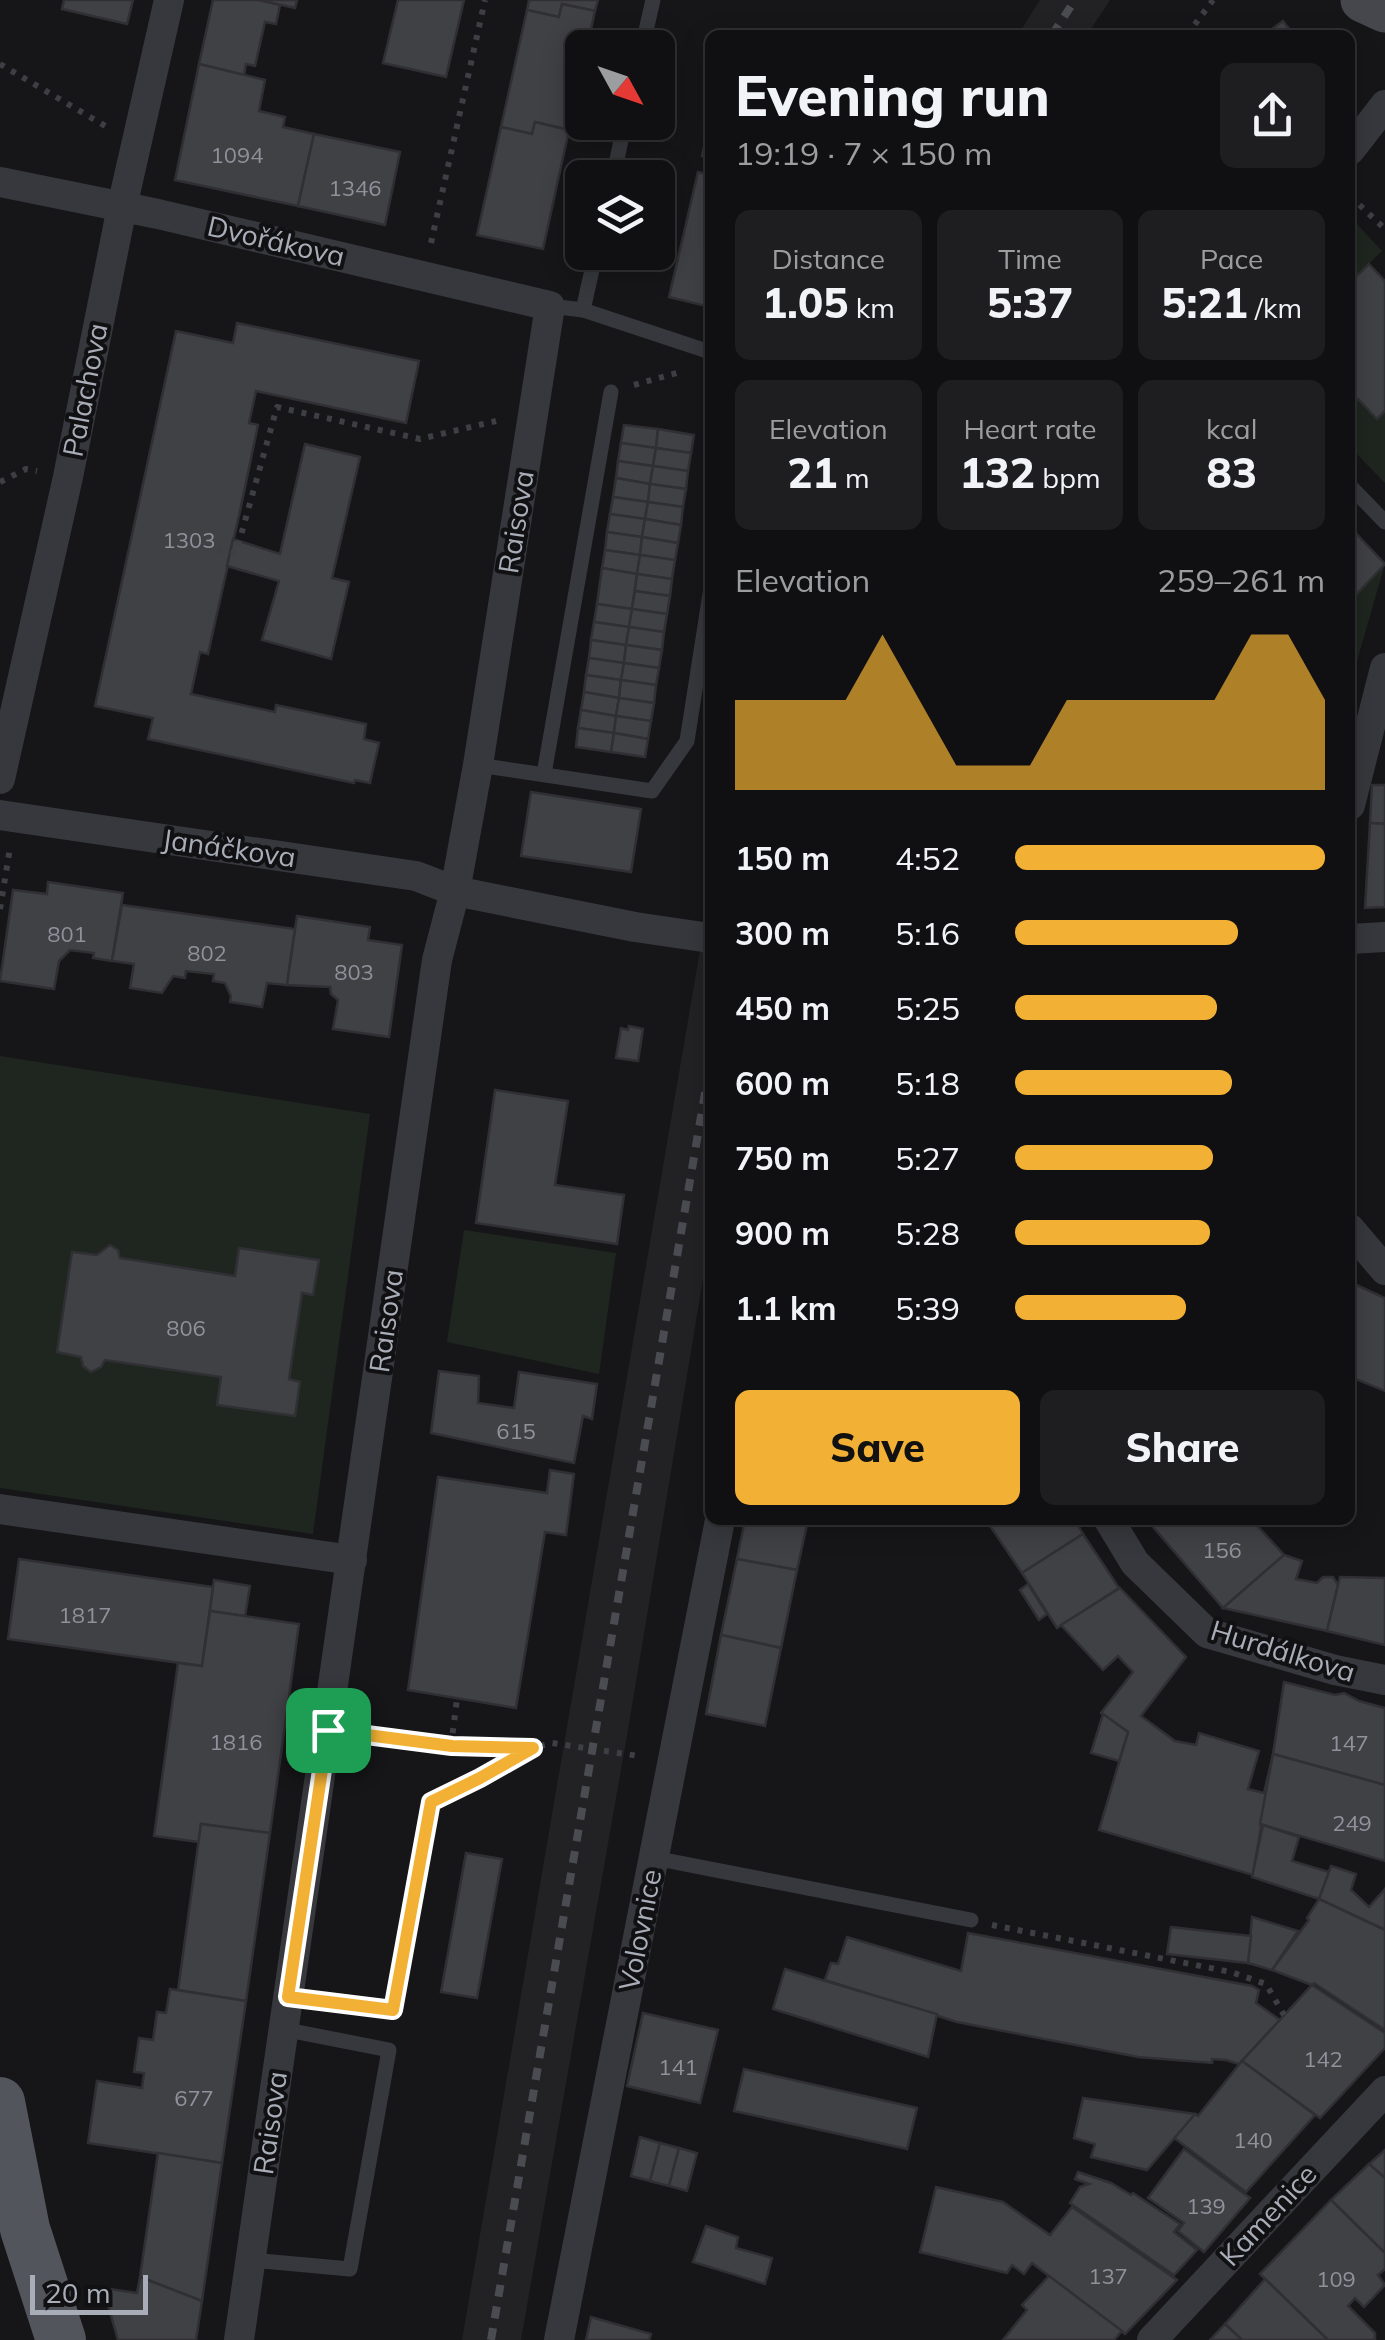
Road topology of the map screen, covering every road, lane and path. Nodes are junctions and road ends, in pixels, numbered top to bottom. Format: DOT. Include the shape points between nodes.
graph roads {
  1 [pos="169,0"];
  2 [pos="485,0"];
  3 [pos="653,0"];
  4 [pos="1213,0"];
  5 [pos="1364,0"];
  6 [pos="1385,10"];
  7 [pos="646,30"];
  8 [pos="1191,30"];
  9 [pos="0,64"];
  10 [pos="1385,104"];
  11 [pos="1355,143"];
  12 [pos="136,144"];
  13 [pos="0,182"];
  14 [pos="1355,201"];
  15 [pos="122,206"];
  16 [pos="1385,229"];
  17 [pos="592,270"];
  18 [pos="424,275"];
  19 [pos="550,306"];
  20 [pos="583,310"];
  21 [pos="705,350"];
  22 [pos="611,392"];
  23 [pos="534,412"];
  24 [pos="1355,491"];
  25 [pos="1385,522"];
  26 [pos="218,550"];
  27 [pos="705,626"];
  28 [pos="1385,668"];
  29 [pos="478,765"];
  30 [pos="1355,765"];
  31 [pos="544,774"];
  32 [pos="0,779"];
  33 [pos="8,816"];
  34 [pos="455,890"];
  35 [pos="0,910"];
  36 [pos="1385,936"];
  37 [pos="705,937"];
  38 [pos="1355,939"];
  39 [pos="1355,1235"];
  40 [pos="1385,1270"];
  41 [pos="0,1509"];
  42 [pos="719,1525"];
  43 [pos="1111,1525"];
  44 [pos="352,1560"];
  45 [pos="1385,1680"];
  46 [pos="457,1700"];
  47 [pos="328,1730"];
  48 [pos="452,1746"];
  49 [pos="533,1748"];
  50 [pos="644,1757"];
  51 [pos="431,1802"];
  52 [pos="654,1858"];
  53 [pos="971,1920"];
  54 [pos="288,1997"];
  55 [pos="1284,2015"];
  56 [pos="282,2029"];
  57 [pos="1385,2091"];
  58 [pos="0,2102"];
  59 [pos="252,2260"];
  60 [pos="241,2326"];
  61 [pos="61,2340"];
  62 [pos="559,2340"];
  63 [pos="1152,2340"];
  1 -- 12 [label="street, Palachova"];
  2 -- 18 [label="path"];
  3 -- 7 [label="lane"];
  4 -- 8 [label="path"];
  5 -- 6 [label="street"];
  9 -- 12 [label="path"];
  10 -- 11 [label="street"];
  12 -- 15 [label="street, Palachova"];
  13 -- 15 [label="street, Dvořákova"];
  14 -- 16 [label="path"];
  15 -- 18 [label="street, Dvořákova"];
  15 -- 32 [label="street, Palachova"];
  17 -- 20 [label="lane"];
  18 -- 19 [label="street, Dvořákova"];
  19 -- 20 [label="lane"];
  19 -- 23 [label="street, Raisova"];
  20 -- 21 [label="lane"];
  22 -- 31 [label="lane"];
  23 -- 26 [label="path" via="420,439 277,408 236,553"];
  23 -- 29 [label="street, Raisova"];
  24 -- 25 [label="lane"];
  27 -- 31 [label="lane" via="687,741 652,792"];
  28 -- 30 [label="street"];
  29 -- 31 [label="lane"];
  29 -- 34 [label="street, Raisova"];
  33 -- 34 [label="street, Janáčkova" via="416,876"];
  33 -- 35 [label="path"];
  34 -- 37 [label="street, Janáčkova"];
  34 -- 44 [label="street, Raisova" via="437,960"];
  36 -- 38 [label="street"];
  39 -- 40 [label="street"];
  41 -- 44 [label="street"];
  42 -- 52 [label="street, Volovnice"];
  43 -- 45 [label="street, Hurdálkova" via="1135,1563 1208,1633"];
  44 -- 47 [label="street, Raisova"];
  46 -- 48 [label="path"];
  47 -- 48 [label="path"];
  47 -- 54 [label="street, Raisova"];
  48 -- 49 [label="path"];
  49 -- 50 [label="path" via="552,1743"];
  49 -- 51 [label="path"];
  51 -- 54 [label="lane" via="393,2010"];
  52 -- 53 [label="lane"];
  52 -- 62 [label="street, Volovnice"];
  53 -- 55 [label="path" via="1231,1972 1266,1984"];
  54 -- 56 [label="street, Raisova"];
  56 -- 59 [label="street, Raisova"];
  56 -- 59 [label="lane" via="389,2050 350,2269"];
  57 -- 63 [label="street, Kamenice"];
  58 -- 61 [label="main road" via="25,2229"];
  59 -- 60 [label="street, Raisova"];
}
